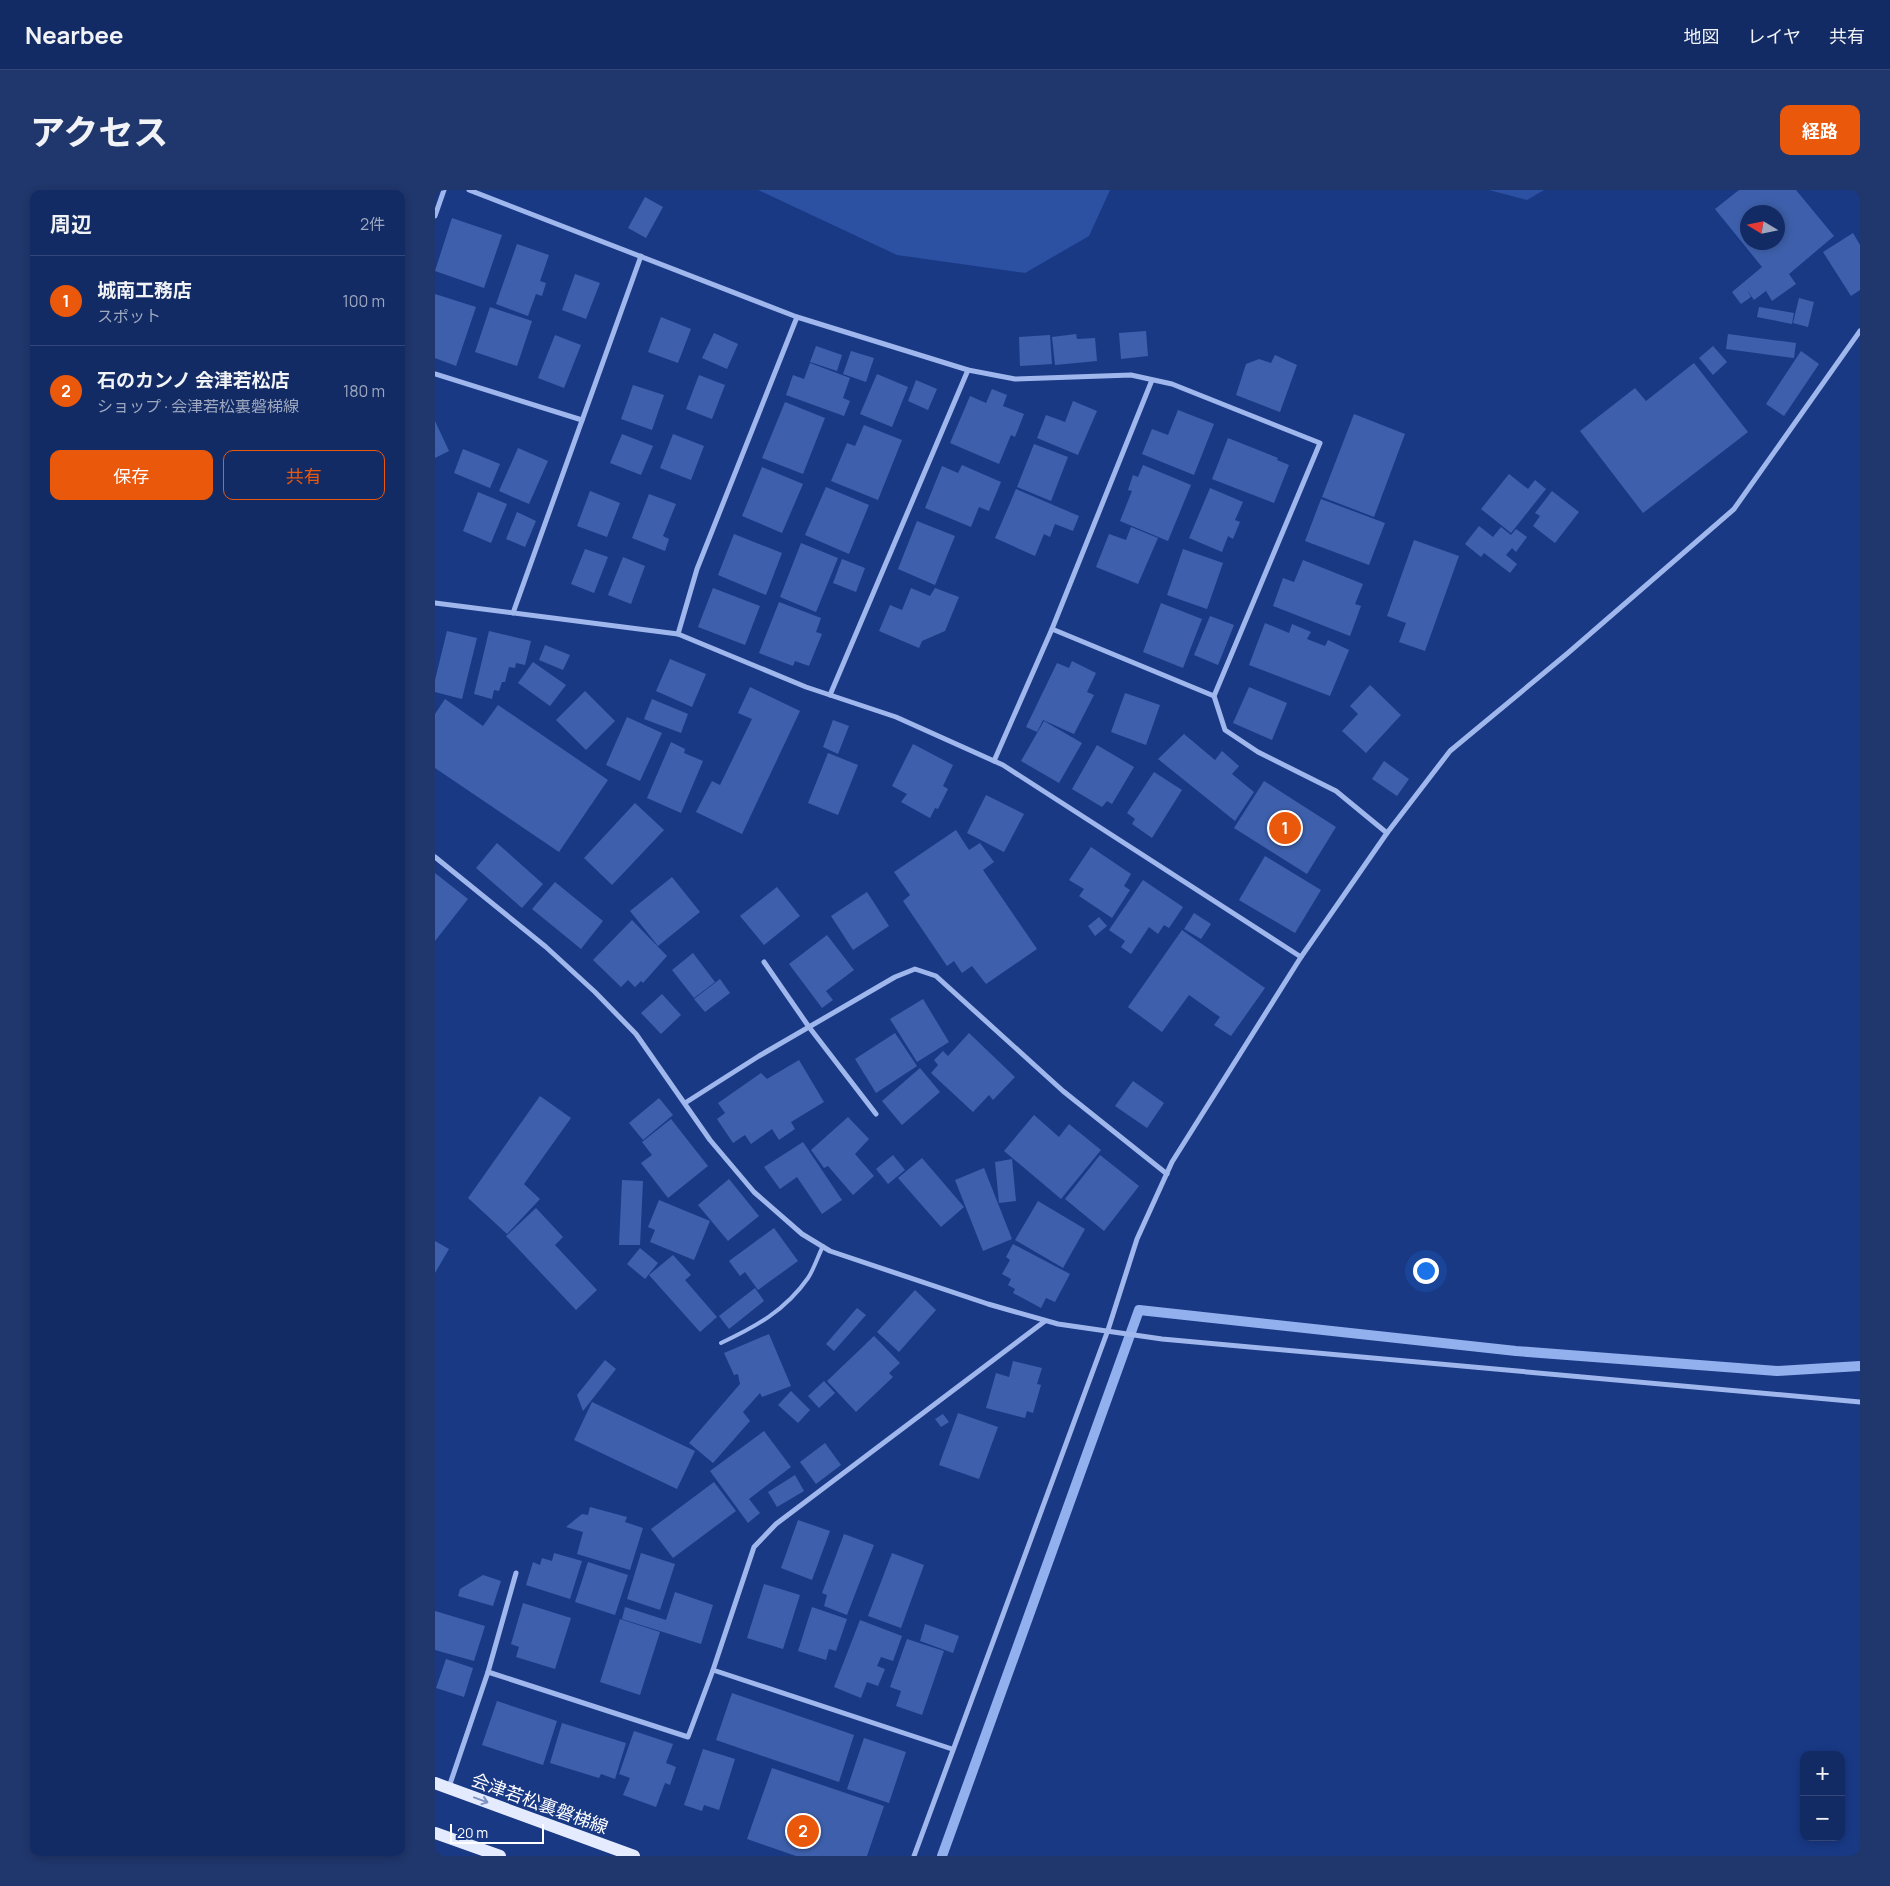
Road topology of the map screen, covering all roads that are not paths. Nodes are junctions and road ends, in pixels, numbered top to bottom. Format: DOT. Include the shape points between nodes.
graph roads {
  1 [pos="444,190"];
  2 [pos="469,190"];
  3 [pos="435,216"];
  4 [pos="641,256"];
  5 [pos="797,317"];
  6 [pos="1860,331"];
  7 [pos="968,370"];
  8 [pos="435,374"];
  9 [pos="1152,380"];
  10 [pos="582,420"];
  11 [pos="435,603"];
  12 [pos="513,613"];
  13 [pos="1052,629"];
  14 [pos="679,634"];
  15 [pos="830,696"];
  16 [pos="1214,696"];
  17 [pos="994,761"];
  18 [pos="1387,834"];
  19 [pos="435,857"];
  20 [pos="1301,957"];
  21 [pos="764,962"];
  22 [pos="809,1027"];
  23 [pos="685,1103"];
  24 [pos="876,1114"];
  25 [pos="1167,1174"];
  26 [pos="823,1246"];
  27 [pos="1045,1321"];
  28 [pos="1108,1330"];
  29 [pos="721,1343"];
  30 [pos="1860,1402"];
  31 [pos="516,1573"];
  32 [pos="713,1670"];
  33 [pos="487,1672"];
  34 [pos="952,1749"];
  35 [pos="435,1783"];
  36 [pos="449,1788"];
  37 [pos="435,1833"];
  38 [pos="500,1856"];
  39 [pos="634,1856"];
  40 [pos="914,1856"];
  1 -- 3 [label="street"];
  2 -- 4 [label="street"];
  4 -- 5 [label="street"];
  4 -- 10 [label="street"];
  5 -- 7 [label="street"];
  5 -- 14 [label="street" via="697,569"];
  6 -- 18 [label="street" via="1734,509 1450,751"];
  7 -- 9 [label="street" via="1015,379 1131,375"];
  7 -- 15 [label="street"];
  8 -- 10 [label="street"];
  9 -- 13 [label="street"];
  9 -- 16 [label="street" via="1172,384 1320,444"];
  10 -- 12 [label="street"];
  11 -- 12 [label="street"];
  12 -- 14 [label="street"];
  13 -- 16 [label="street"];
  13 -- 17 [label="street"];
  14 -- 15 [label="street"];
  15 -- 17 [label="street" via="896,717"];
  16 -- 18 [label="street" via="1225,730 1258,752 1336,791"];
  17 -- 20 [label="street"];
  18 -- 20 [label="street"];
  19 -- 23 [label="street" via="546,947 595,992 635,1034"];
  20 -- 25 [label="street"];
  21 -- 22 [label="street"];
  22 -- 23 [label="street"];
  22 -- 24 [label="street"];
  22 -- 25 [label="street" via="895,977 915,969 936,976 1063,1092"];
  23 -- 26 [label="street" via="710,1140 754,1192 802,1234"];
  25 -- 28 [label="street" via="1137,1240"];
  26 -- 27 [label="street" via="878,1268"];
  26 -- 29 [label="lane" via="809,1277 786,1303 759,1325"];
  27 -- 28 [label="street"];
  27 -- 32 [label="street" via="770,1530 754,1547"];
  28 -- 30 [label="street" via="1162,1339"];
  28 -- 34 [label="street"];
  31 -- 33 [label="street"];
  32 -- 33 [label="street" via="688,1737"];
  32 -- 34 [label="street"];
  33 -- 36 [label="street"];
  34 -- 40 [label="street"];
  35 -- 36 [label="main road, 会津若松裏磐梯線"];
  36 -- 39 [label="main road, 会津若松裏磐梯線, one-way"];
  37 -- 38 [label="main road"];
}
